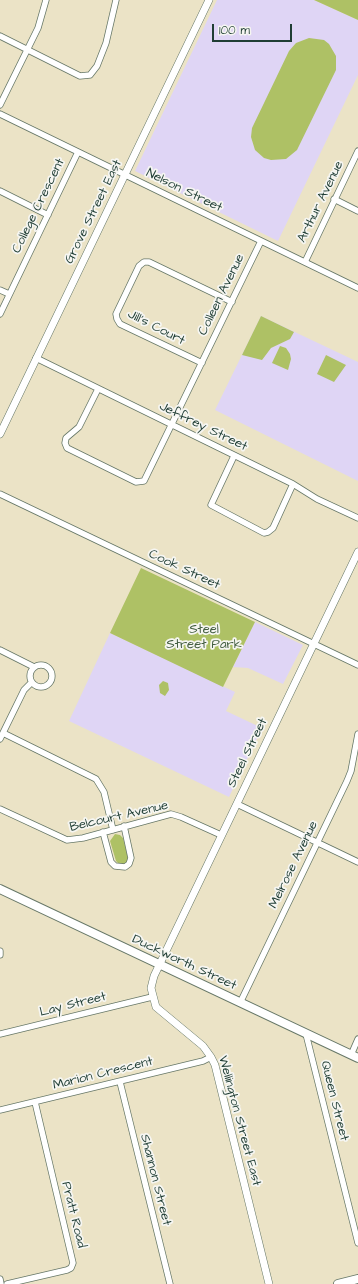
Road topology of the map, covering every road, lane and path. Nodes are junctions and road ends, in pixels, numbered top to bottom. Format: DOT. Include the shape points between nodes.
graph roads {
  1 [pos="46,0"];
  2 [pos="116,0"];
  3 [pos="209,0"];
  4 [pos="0,36"];
  5 [pos="27,50"];
  6 [pos="0,105"];
  7 [pos="0,114"];
  8 [pos="358,151"];
  9 [pos="78,152"];
  10 [pos="125,175"];
  11 [pos="0,191"];
  12 [pos="334,199"];
  13 [pos="358,211"];
  14 [pos="48,215"];
  15 [pos="261,241"];
  16 [pos="305,262"];
  17 [pos="358,288"];
  18 [pos="0,290"];
  19 [pos="9,294"];
  20 [pos="232,302"];
  21 [pos="0,314"];
  22 [pos="36,358"];
  23 [pos="202,363"];
  24 [pos="98,389"];
  25 [pos="172,424"];
  26 [pos="0,434"];
  27 [pos="234,456"];
  28 [pos="293,484"];
  29 [pos="0,494"];
  30 [pos="358,518"];
  31 [pos="358,552"];
  32 [pos="314,644"];
  33 [pos="0,650"];
  34 [pos="358,665"];
  35 [pos="34,667"];
  36 [pos="32,682"];
  37 [pos="358,734"];
  38 [pos="1,736"];
  39 [pos="236,804"];
  40 [pos="0,809"];
  41 [pos="124,826"];
  42 [pos="114,830"];
  43 [pos="103,832"];
  44 [pos="221,835"];
  45 [pos="317,843"];
  46 [pos="358,862"];
  47 [pos="0,889"];
  48 [pos="0,951"];
  49 [pos="0,955"];
  50 [pos="160,964"];
  51 [pos="152,997"];
  52 [pos="240,1003"];
  53 [pos="0,1034"];
  54 [pos="306,1034"];
  55 [pos="358,1039"];
  56 [pos="211,1057"];
  57 [pos="354,1057"];
  58 [pos="120,1082"];
  59 [pos="35,1102"];
  60 [pos="0,1110"];
  61 [pos="358,1243"];
  62 [pos="0,1279"];
  63 [pos="358,1279"];
  64 [pos="1,1284"];
  65 [pos="7,1284"];
  66 [pos="170,1284"];
  67 [pos="269,1284"];
  68 [pos="338,1284"];
  1 -- 5 [label="street" via="41,20"];
  2 -- 5 [label="street" via="106,43 97,66 90,75 80,76"];
  3 -- 10 [label="street, Grove Street East"];
  4 -- 5 [label="street"];
  5 -- 6 [label="street"];
  7 -- 9 [label="street, Nelson Street"];
  8 -- 12 [label="street, Arthur Avenue"];
  9 -- 10 [label="street, Nelson Street"];
  9 -- 14 [label="street, College Crescent"];
  10 -- 15 [label="street, Nelson Street"];
  10 -- 22 [label="street, Grove Street East"];
  11 -- 14 [label="street"];
  12 -- 13 [label="street"];
  12 -- 16 [label="street, Arthur Avenue"];
  14 -- 19 [label="street, College Crescent"];
  15 -- 16 [label="street, Nelson Street"];
  15 -- 20 [label="street, Colleen Avenue"];
  16 -- 17 [label="street, Nelson Street"];
  18 -- 19 [label="street"];
  19 -- 21 [label="street, College Crescent"];
  20 -- 23 [label="street, Colleen Avenue"];
  20 -- 23 [label="street, Jill's Court" via="149,262 139,266 116,314 120,324"];
  22 -- 24 [label="street, Jeffrey Street"];
  22 -- 26 [label="street, Grove Street East"];
  23 -- 25 [label="street, Colleen Avenue"];
  24 -- 25 [label="street, Jeffrey Street"];
  24 -- 25 [label="street, Colleen Avenue" via="79,427 66,438 65,443 70,450 125,477 136,482 144,481"];
  25 -- 27 [label="street, Jeffrey Street"];
  27 -- 28 [label="street, Jeffrey Street"];
  27 -- 28 [label="street" via="211,505 264,533 272,528"];
  28 -- 30 [label="street, Jeffrey Street" via="317,499"];
  29 -- 32 [label="street, Cook Street"];
  31 -- 32 [label="street, Steel Street"];
  32 -- 34 [label="street, Cook Street"];
  32 -- 39 [label="street, Steel Street"];
  33 -- 35 [label="street"];
  35 -- 36 [label="street" via="30,676"];
  35 -- 36 [label="street" via="45,666 51,671 52,678 45,687 37,687"];
  36 -- 38 [label="street" via="24,690"];
  37 -- 45 [label="street, Melrose Avenue" via="349,776"];
  38 -- 42 [label="street" via="96,779 104,792"];
  39 -- 44 [label="street, Steel Street"];
  39 -- 45 [label="street"];
  40 -- 43 [label="street, Belcourt Avenue" via="67,840"];
  41 -- 42 [label="street, Belcourt Avenue"];
  41 -- 43 [label="street" via="131,858 125,867 115,866 111,862"];
  41 -- 44 [label="street, Belcourt Avenue" via="166,815 176,815"];
  42 -- 43 [label="street, Belcourt Avenue"];
  44 -- 50 [label="street, Steel Street"];
  45 -- 46 [label="street"];
  45 -- 52 [label="street, Melrose Avenue"];
  47 -- 50 [label="main road, Duckworth Street"];
  48 -- 49 [label="street"];
  50 -- 51 [label="street" via="151,984"];
  50 -- 52 [label="main road, Duckworth Street"];
  51 -- 53 [label="street, Lay Street"];
  51 -- 56 [label="street, Wellington Street East" via="156,1008 203,1046"];
  52 -- 54 [label="main road, Duckworth Street"];
  54 -- 57 [label="main road, Duckworth Street"];
  54 -- 61 [label="street, Queen Street"];
  55 -- 57 [label="street"];
  56 -- 58 [label="street, Marion Crescent"];
  56 -- 67 [label="street, Wellington Street East"];
  58 -- 59 [label="street, Marion Crescent"];
  58 -- 66 [label="street, Shannon Street"];
  59 -- 60 [label="street, Marion Crescent"];
  59 -- 65 [label="street, Pratt Road" via="73,1263 67,1270"];
  62 -- 64 [label="street"];
  63 -- 68 [label="main road"];
}
